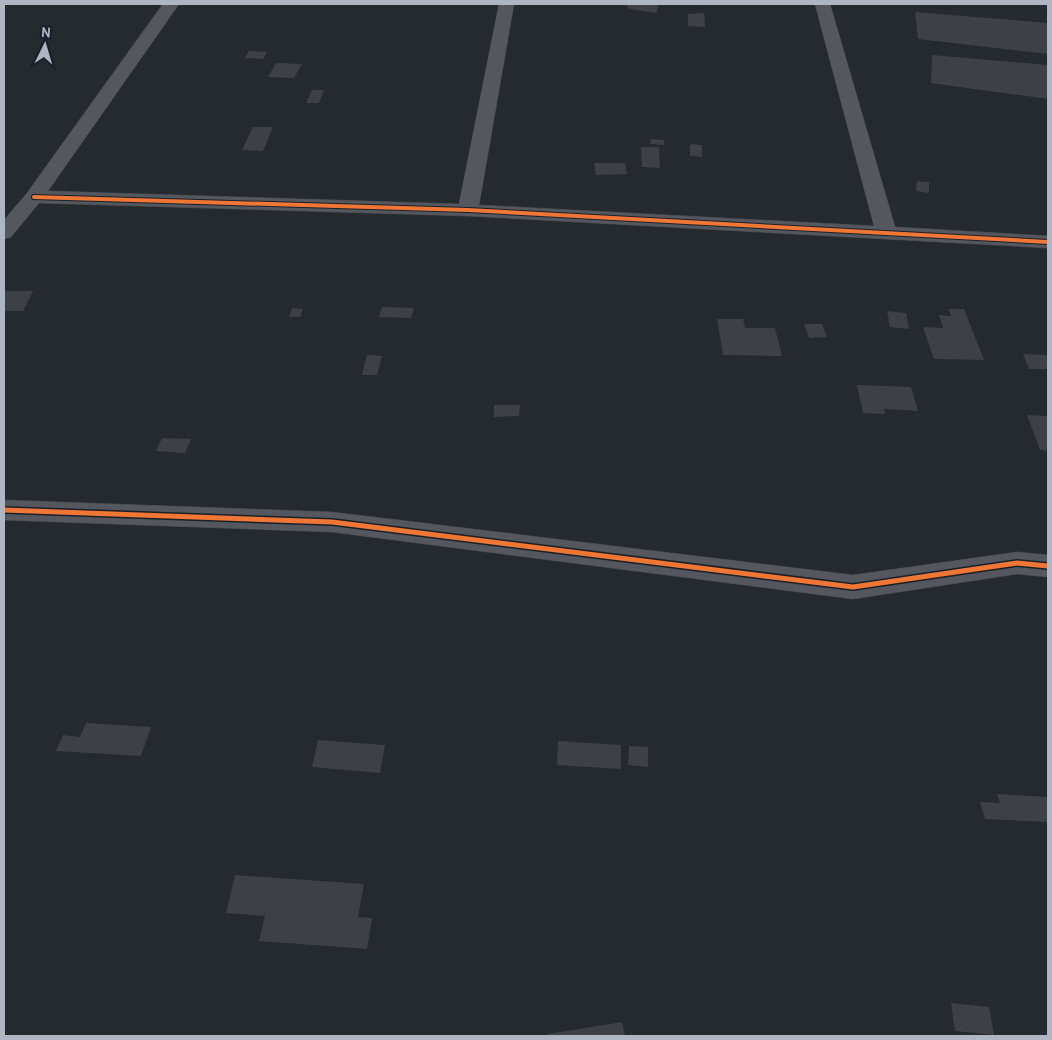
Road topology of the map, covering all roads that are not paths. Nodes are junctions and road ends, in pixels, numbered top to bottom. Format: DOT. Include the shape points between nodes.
graph roads {
  1 [pos="171,4"];
  2 [pos="507,4"];
  3 [pos="823,4"];
  4 [pos="34,196"];
  5 [pos="468,210"];
  6 [pos="886,232"];
  7 [pos="4,233"];
  8 [pos="1048,242"];
  9 [pos="4,510"];
  10 [pos="1048,566"];
  1 -- 4 [label="street"];
  2 -- 5 [label="street"];
  3 -- 6 [label="street"];
  4 -- 5 [label="street"];
  4 -- 7 [label="street"];
  5 -- 6 [label="street"];
  6 -- 8 [label="street"];
  9 -- 10 [label="street" via="332,522 854,587 1017,563"];
}
